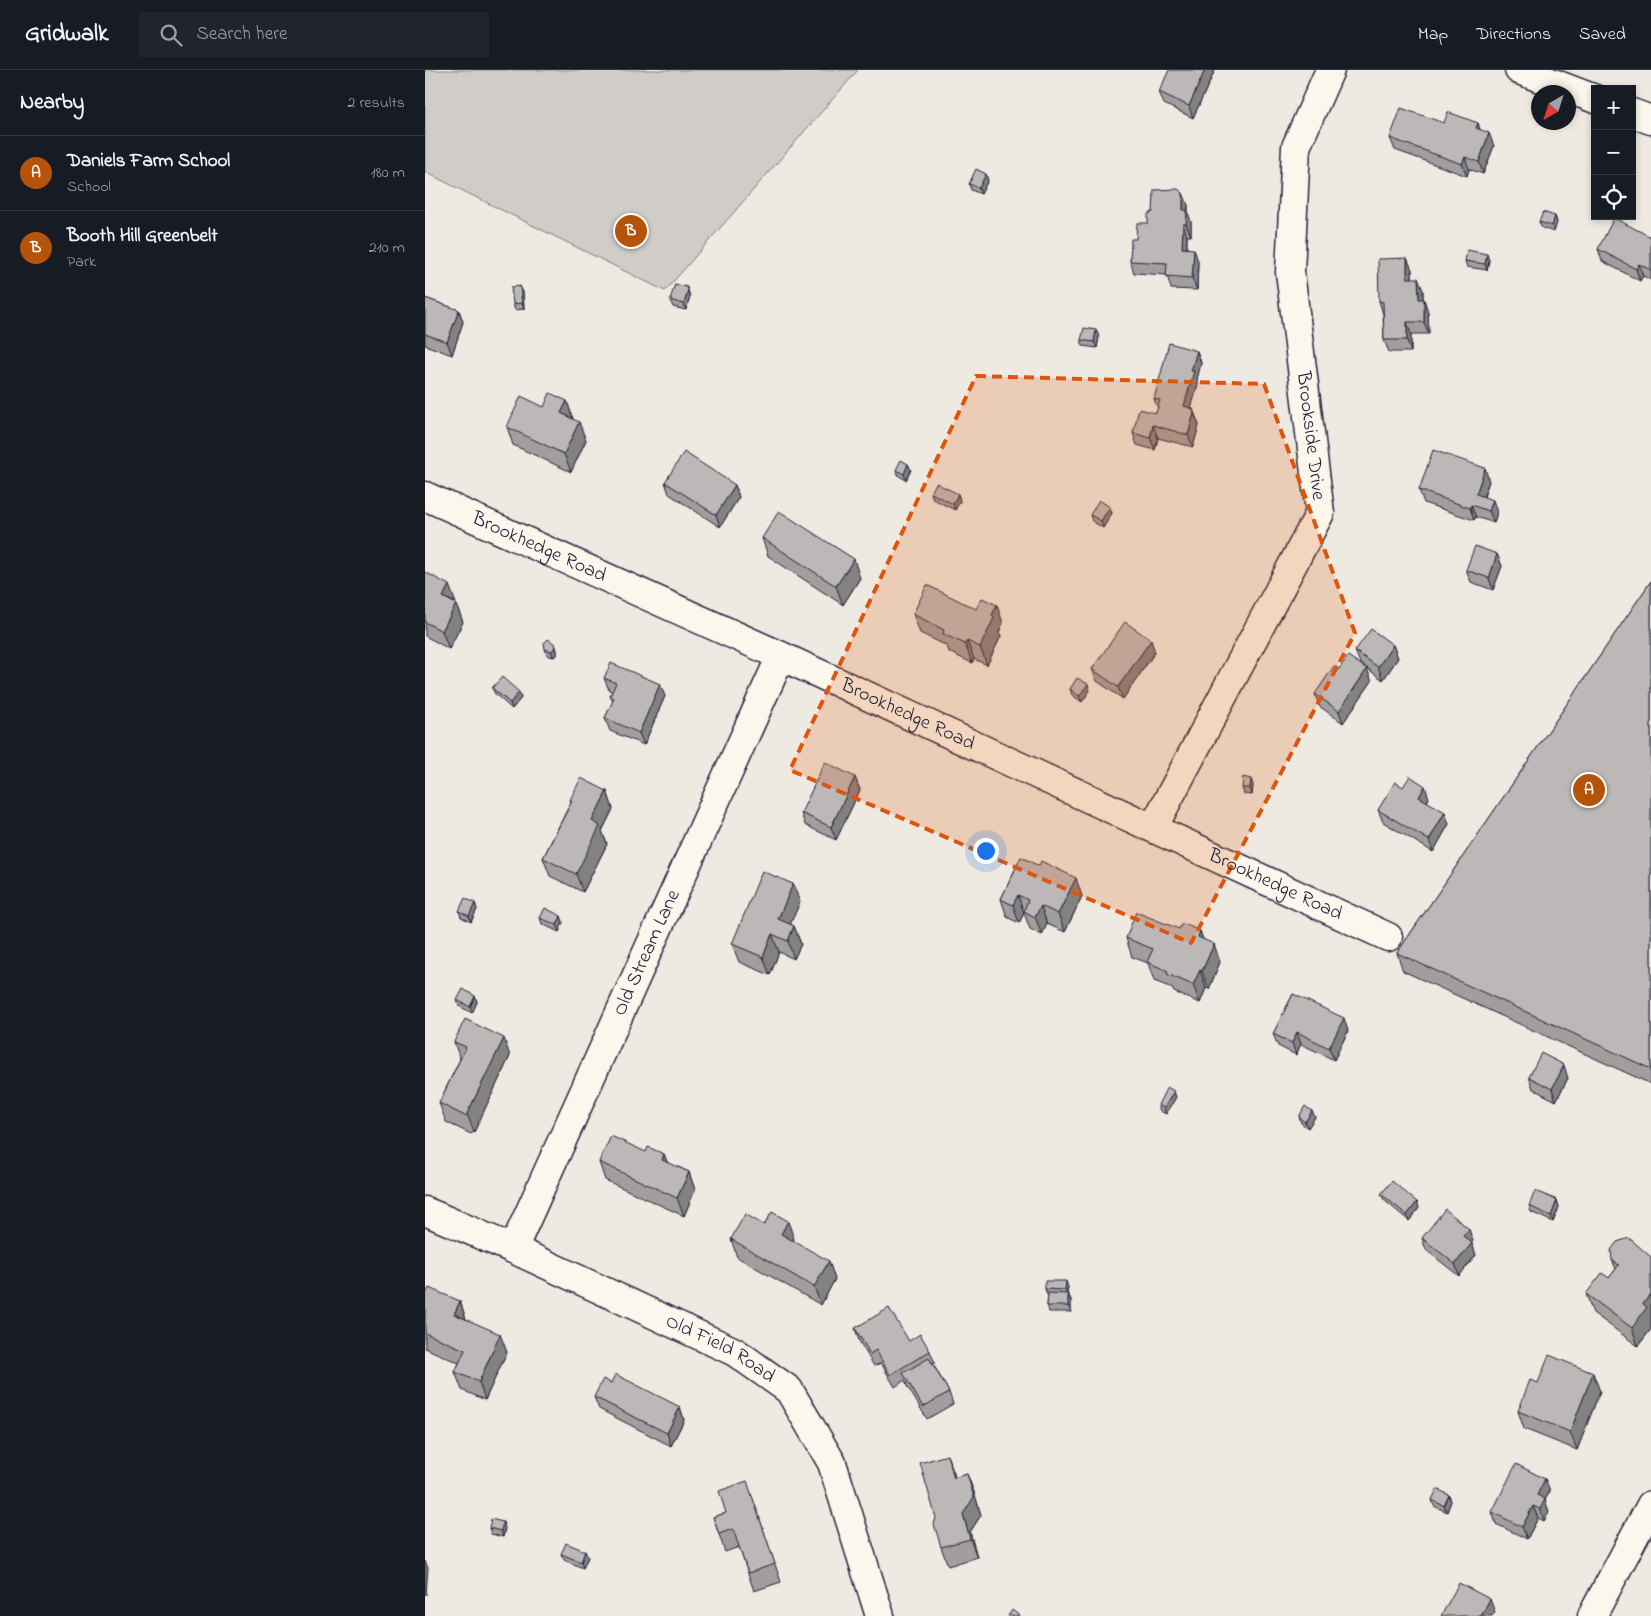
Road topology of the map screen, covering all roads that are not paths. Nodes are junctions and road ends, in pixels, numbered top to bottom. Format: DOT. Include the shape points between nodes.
graph roads {
  1 [pos="1330,70"];
  2 [pos="1519,70"];
  3 [pos="1591,97"];
  4 [pos="1636,114"];
  5 [pos="1651,120"];
  6 [pos="425,496"];
  7 [pos="781,656"];
  8 [pos="1153,828"];
  9 [pos="1388,937"];
  10 [pos="425,1211"];
  11 [pos="513,1250"];
  12 [pos="1651,1505"];
  13 [pos="880,1616"];
  14 [pos="1592,1616"];
  1 -- 8 [label="street, Brookside Drive" via="1296,147 1290,272 1320,513"];
  2 -- 3 [label="street"];
  4 -- 5 [label="street"];
  6 -- 7 [label="street, Brookhedge Road"];
  7 -- 8 [label="street, Brookhedge Road"];
  7 -- 11 [label="street, Old Stream Lane"];
  8 -- 9 [label="street, Brookhedge Road"];
  10 -- 11 [label="street, Old Field Road"];
  11 -- 13 [label="street, Old Field Road" via="735,1352 789,1390 832,1462"];
  12 -- 14 [label="street"];
}
